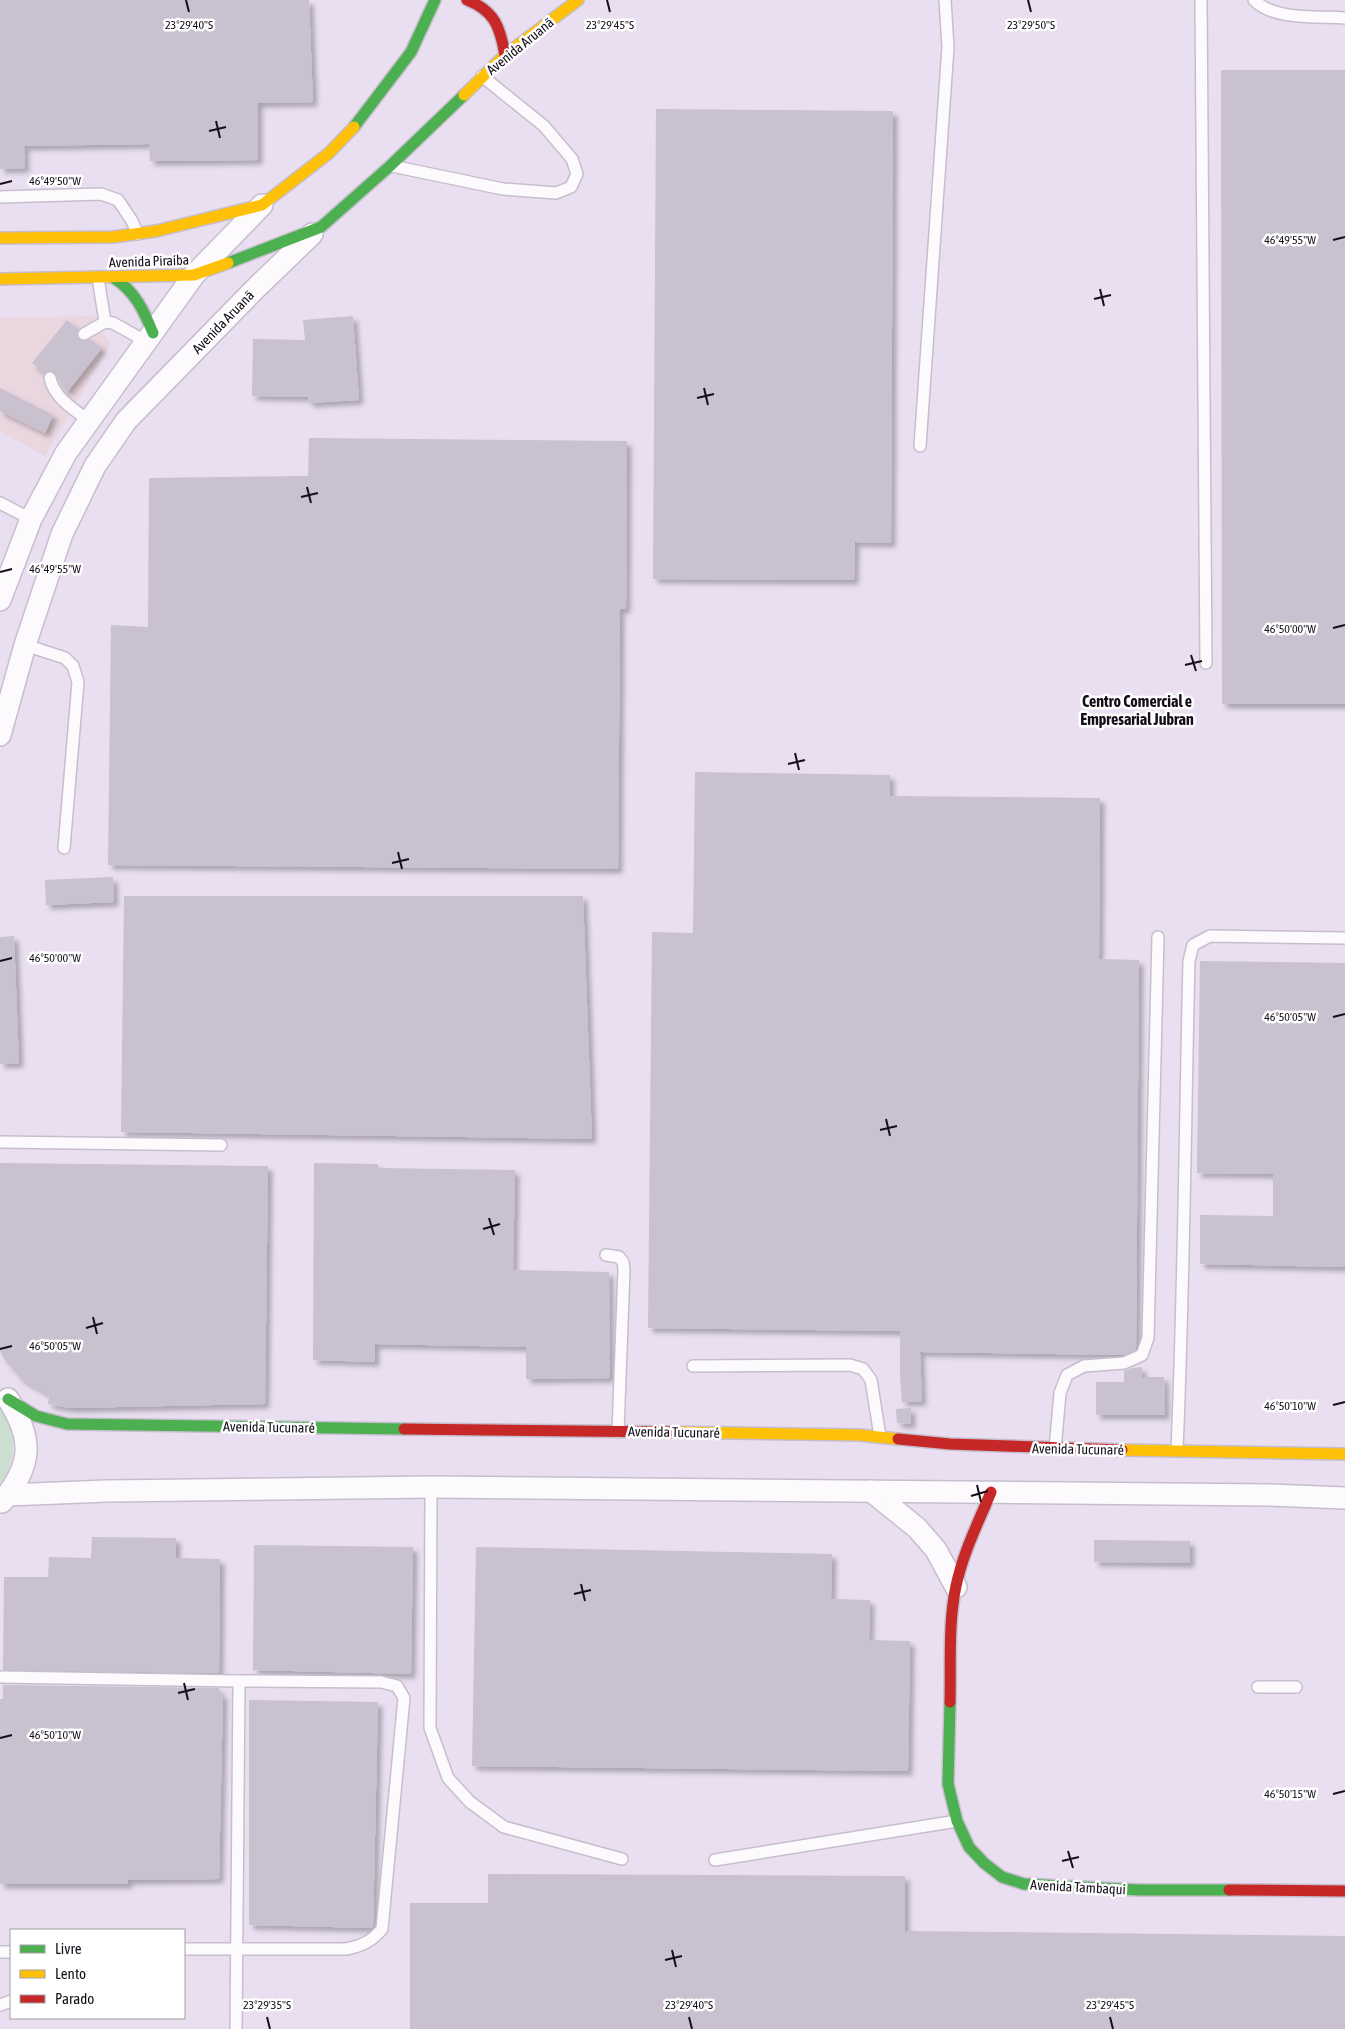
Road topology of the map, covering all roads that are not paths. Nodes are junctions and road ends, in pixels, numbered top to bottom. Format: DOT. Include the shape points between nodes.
graph roads {
  1 [pos="467,0"];
  2 [pos="578,0"];
  3 [pos="945,0"];
  4 [pos="1202,0"];
  5 [pos="1254,0"];
  6 [pos="438,1"];
  7 [pos="1345,18"];
  8 [pos="505,55"];
  9 [pos="482,76"];
  10 [pos="390,166"];
  11 [pos="0,197"];
  12 [pos="262,205"];
  13 [pos="321,227"];
  14 [pos="138,234"];
  15 [pos="0,238"];
  16 [pos="194,275"];
  17 [pos="98,278"];
  18 [pos="114,278"];
  19 [pos="0,279"];
  20 [pos="105,322"];
  21 [pos="84,334"];
  22 [pos="150,338"];
  23 [pos="50,378"];
  24 [pos="90,421"];
  25 [pos="920,446"];
  26 [pos="0,503"];
  27 [pos="32,519"];
  28 [pos="1,595"];
  29 [pos="25,644"];
  30 [pos="1206,663"];
  31 [pos="0,735"];
  32 [pos="64,848"];
  33 [pos="1158,937"];
  34 [pos="1345,938"];
  35 [pos="0,1142"];
  36 [pos="222,1145"];
  37 [pos="606,1255"];
  38 [pos="694,1366"];
  39 [pos="4,1396"];
  40 [pos="618,1432"];
  41 [pos="880,1437"];
  42 [pos="1055,1449"];
  43 [pos="1177,1450"];
  44 [pos="1345,1454"];
  45 [pos="431,1487"];
  46 [pos="871,1491"];
  47 [pos="991,1492"];
  48 [pos="1345,1498"];
  49 [pos="4,1500"];
  50 [pos="956,1587"];
  51 [pos="0,1677"];
  52 [pos="239,1681"];
  53 [pos="1258,1687"];
  54 [pos="1296,1687"];
  55 [pos="957,1821"];
  56 [pos="622,1859"];
  57 [pos="715,1860"];
  58 [pos="1345,1891"];
  59 [pos="237,1948"];
  60 [pos="185,1949"];
  61 [pos="236,2029"];
  1 -- 8 [label="street" via="492,14 502,34"];
  2 -- 8 [label="street, Avenida Aruanã"];
  3 -- 25 [label="lane" via="948,47"];
  4 -- 30 [label="lane"];
  5 -- 7 [label="lane" via="1278,14"];
  6 -- 12 [label="street" via="411,52 358,124 329,153"];
  8 -- 9 [label="street, Avenida Aruanã"];
  9 -- 10 [label="street, Avenida Aruanã"];
  9 -- 10 [label="lane" via="544,126 572,159 577,174 571,187 556,193 503,190"];
  10 -- 13 [label="street, Avenida Aruanã"];
  11 -- 14 [label="lane" via="101,194 118,200"];
  12 -- 14 [label="street, Avenida Piraíba"];
  12 -- 16 [label="street"];
  13 -- 16 [label="street, Avenida Piraíba"];
  13 -- 29 [label="street, Avenida Aruanã" via="126,420 76,502"];
  14 -- 15 [label="street, Avenida Piraíba"];
  16 -- 18 [label="street, Avenida Piraíba"];
  16 -- 22 [label="street"];
  17 -- 18 [label="street, Avenida Piraíba"];
  17 -- 19 [label="street, Avenida Piraíba"];
  17 -- 20 [label="lane"];
  18 -- 22 [label="street" via="126,284 140,301"];
  20 -- 21 [label="lane"];
  20 -- 22 [label="lane"];
  22 -- 24 [label="street"];
  23 -- 24 [label="lane" via="57,395"];
  24 -- 27 [label="street" via="66,453"];
  26 -- 27 [label="lane"];
  27 -- 28 [label="street"];
  29 -- 31 [label="street, Avenida Aruanã"];
  29 -- 32 [label="lane" via="65,658 73,666 78,682"];
  33 -- 42 [label="lane" via="1148,1338 1142,1355 1124,1363 1084,1366 1067,1375 1060,1393"];
  34 -- 43 [label="lane" via="1210,936 1193,945 1189,961 1183,1320"];
  35 -- 36 [label="lane"];
  37 -- 40 [label="lane" via="619,1257 624,1270"];
  38 -- 41 [label="lane" via="850,1365 863,1369 871,1380"];
  39 -- 40 [label="street, Avenida Tucunaré" via="35,1417 67,1424"];
  39 -- 49 [label="street" via="20,1419 26,1443 24,1467"];
  40 -- 41 [label="street, Avenida Tucunaré"];
  41 -- 42 [label="street, Avenida Tucunaré"];
  42 -- 43 [label="street, Avenida Tucunaré"];
  43 -- 44 [label="street, Avenida Tucunaré"];
  45 -- 46 [label="street"];
  45 -- 49 [label="street" via="106,1490"];
  45 -- 56 [label="lane" via="430,1728 448,1778 470,1802 504,1827"];
  46 -- 47 [label="street"];
  46 -- 50 [label="street" via="917,1528 936,1550"];
  47 -- 48 [label="street"];
  47 -- 50 [label="street, Avenida Tambaqui" via="968,1547"];
  50 -- 55 [label="street, Avenida Tambaqui" via="952,1618 948,1784"];
  51 -- 52 [label="lane"];
  52 -- 59 [label="lane"];
  52 -- 59 [label="lane" via="381,1682 397,1686 404,1698 382,1929 362,1946 346,1949"];
  53 -- 54 [label="lane"];
  55 -- 57 [label="lane"];
  55 -- 58 [label="street, Avenida Tambaqui" via="969,1847 984,1864 1002,1877 1024,1884 1139,1890"];
  59 -- 60 [label="lane"];
  59 -- 61 [label="lane"];
}
